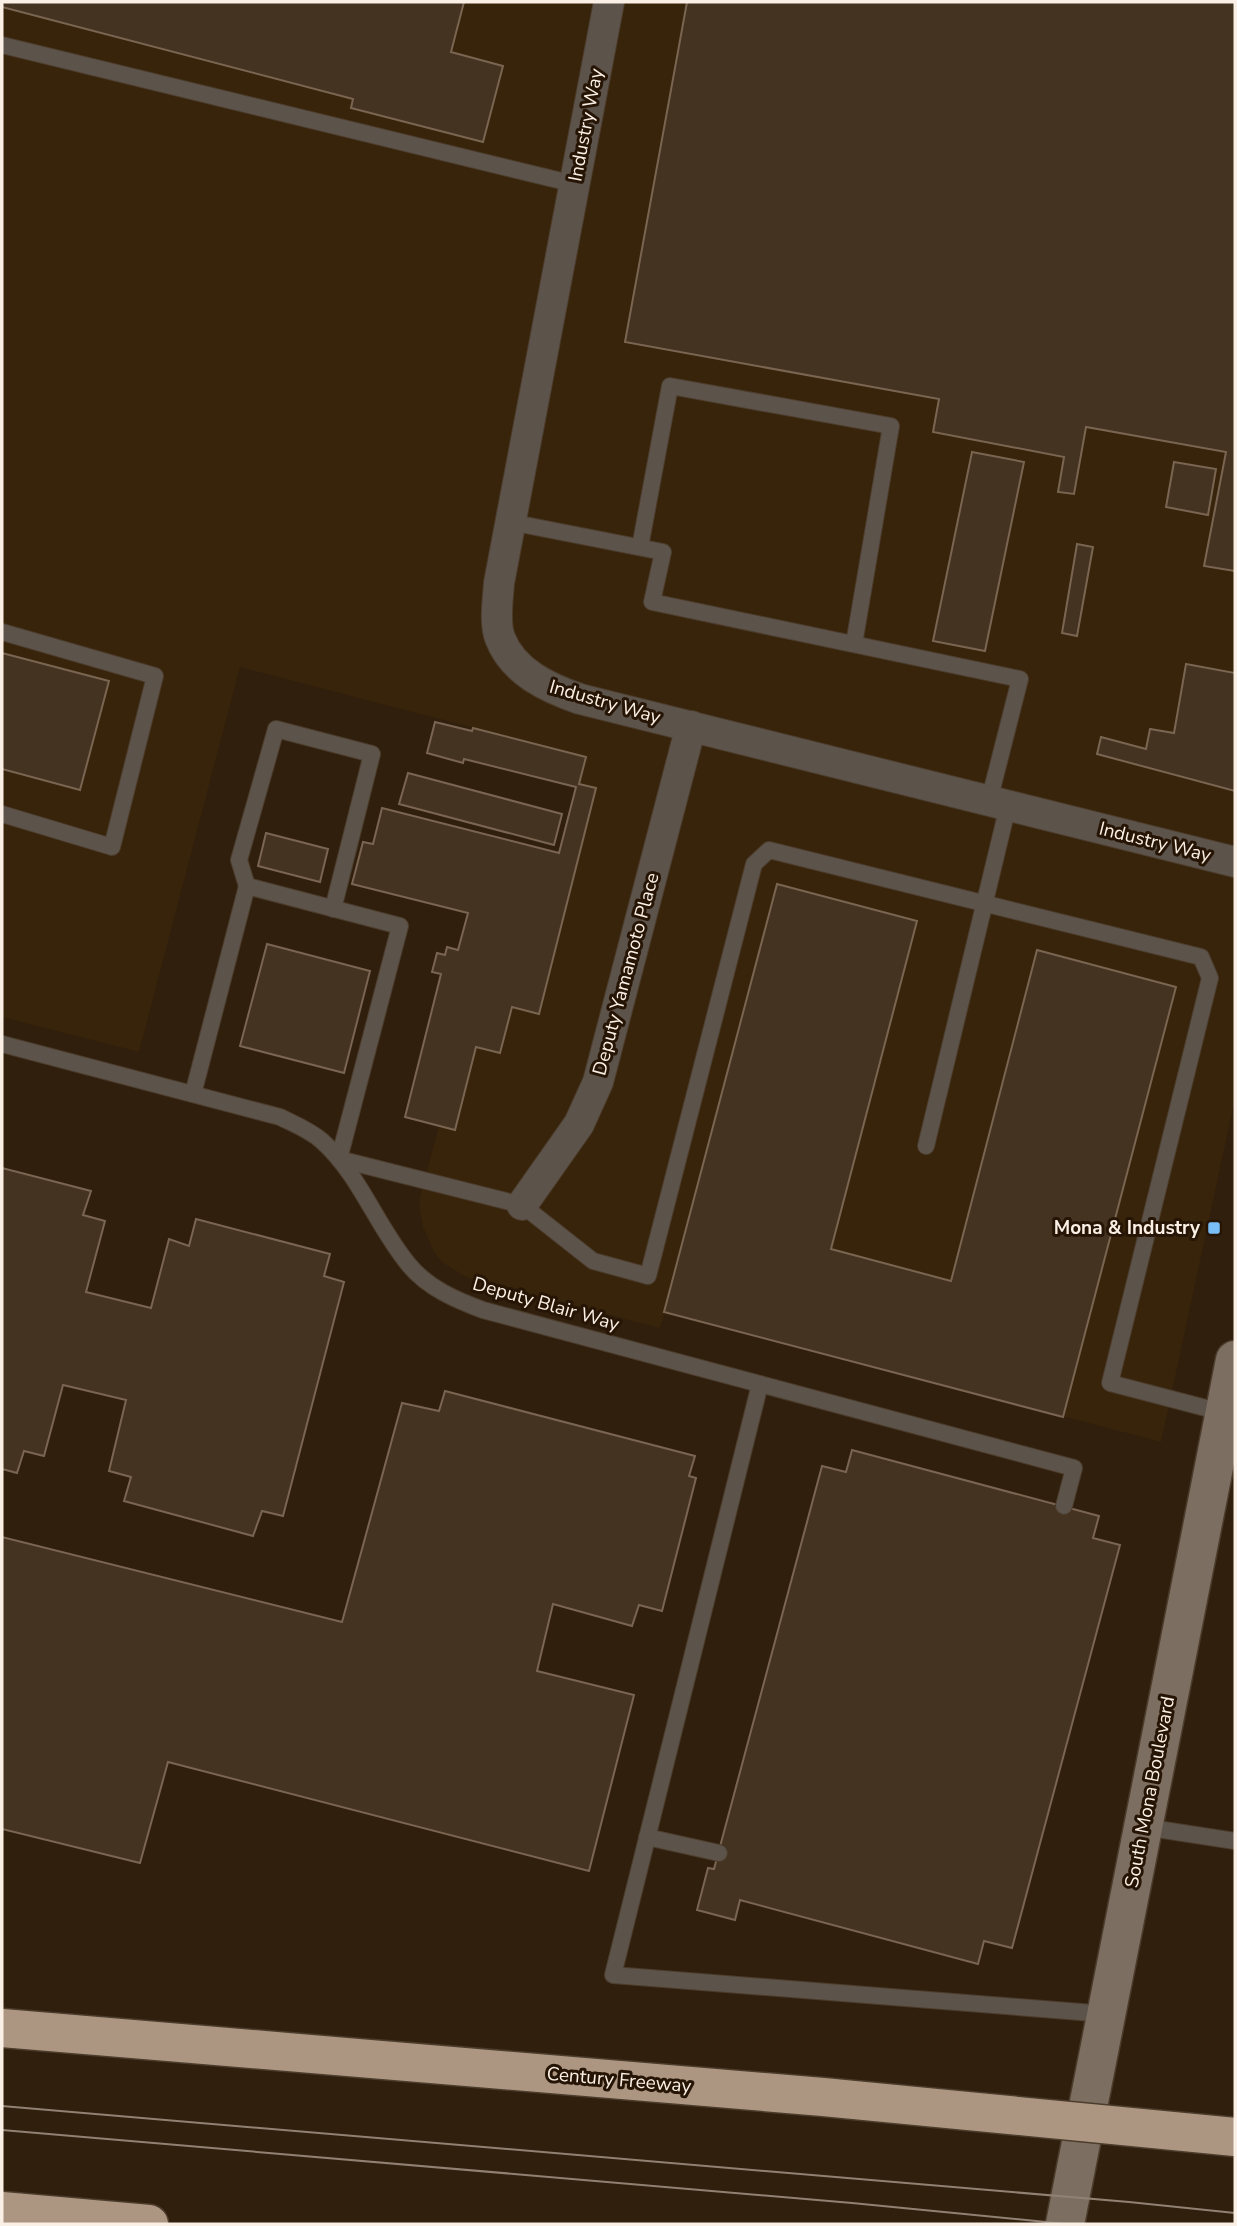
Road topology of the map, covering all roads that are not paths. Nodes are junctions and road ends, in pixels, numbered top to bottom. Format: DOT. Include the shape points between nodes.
graph roads {
  1 [pos="609,2"];
  2 [pos="2,45"];
  3 [pos="574,184"];
  4 [pos="510,522"];
  5 [pos="640,547"];
  6 [pos="2,632"];
  7 [pos="854,644"];
  8 [pos="691,726"];
  9 [pos="998,804"];
  10 [pos="2,814"];
  11 [pos="1235,862"];
  12 [pos="247,886"];
  13 [pos="985,903"];
  14 [pos="333,909"];
  15 [pos="2,1044"];
  16 [pos="193,1094"];
  17 [pos="926,1146"];
  18 [pos="339,1159"];
  19 [pos="522,1205"];
  20 [pos="1235,1360"];
  21 [pos="760,1384"];
  22 [pos="1230,1415"];
  23 [pos="1064,1506"];
  24 [pos="1144,1827"];
  25 [pos="647,1837"];
  26 [pos="1235,1841"];
  27 [pos="719,1853"];
  28 [pos="1107,2014"];
  29 [pos="2,2028"];
  30 [pos="1235,2137"];
  31 [pos="2,2211"];
  32 [pos="149,2224"];
  33 [pos="1065,2224"];
  1 -- 3 [label="street, Industry Way"];
  2 -- 3 [label="lane"];
  3 -- 4 [label="street, Industry Way"];
  4 -- 5 [label="lane"];
  4 -- 8 [label="street, Industry Way" via="499,583 499,637 528,675 580,699"];
  5 -- 7 [label="lane" via="663,552 652,602"];
  5 -- 7 [label="lane" via="670,386 891,426"];
  6 -- 10 [label="lane" via="155,676 112,847"];
  7 -- 9 [label="lane" via="1020,679"];
  8 -- 9 [label="street, Industry Way"];
  8 -- 19 [label="street, Deputy Yamamoto Place" via="598,1082 579,1124"];
  9 -- 11 [label="street, Industry Way"];
  9 -- 13 [label="lane"];
  12 -- 14 [label="lane"];
  12 -- 14 [label="lane" via="239,860 276,729 372,754"];
  12 -- 16 [label="lane"];
  13 -- 17 [label="lane"];
  13 -- 19 [label="lane" via="769,850 754,864 648,1276 593,1261"];
  13 -- 22 [label="lane" via="1201,957 1210,978 1110,1383"];
  14 -- 18 [label="lane" via="400,926"];
  15 -- 16 [label="lane, Deputy Blair Way"];
  16 -- 18 [label="lane, Deputy Blair Way" via="280,1117 321,1140"];
  18 -- 19 [label="lane"];
  18 -- 21 [label="lane, Deputy Blair Way" via="410,1266 456,1300"];
  20 -- 22 [label="street, South Mona Boulevard"];
  21 -- 23 [label="lane, Deputy Blair Way" via="1074,1468"];
  21 -- 25 [label="lane"];
  22 -- 24 [label="street, South Mona Boulevard"];
  24 -- 26 [label="lane"];
  24 -- 28 [label="street, South Mona Boulevard"];
  25 -- 27 [label="lane"];
  25 -- 28 [label="lane" via="613,1975"];
  28 -- 33 [label="street, South Mona Boulevard"];
  29 -- 30 [label="highway, Century Freeway, bridge" via="823,2097"];
  31 -- 32 [label="highway"];
}
